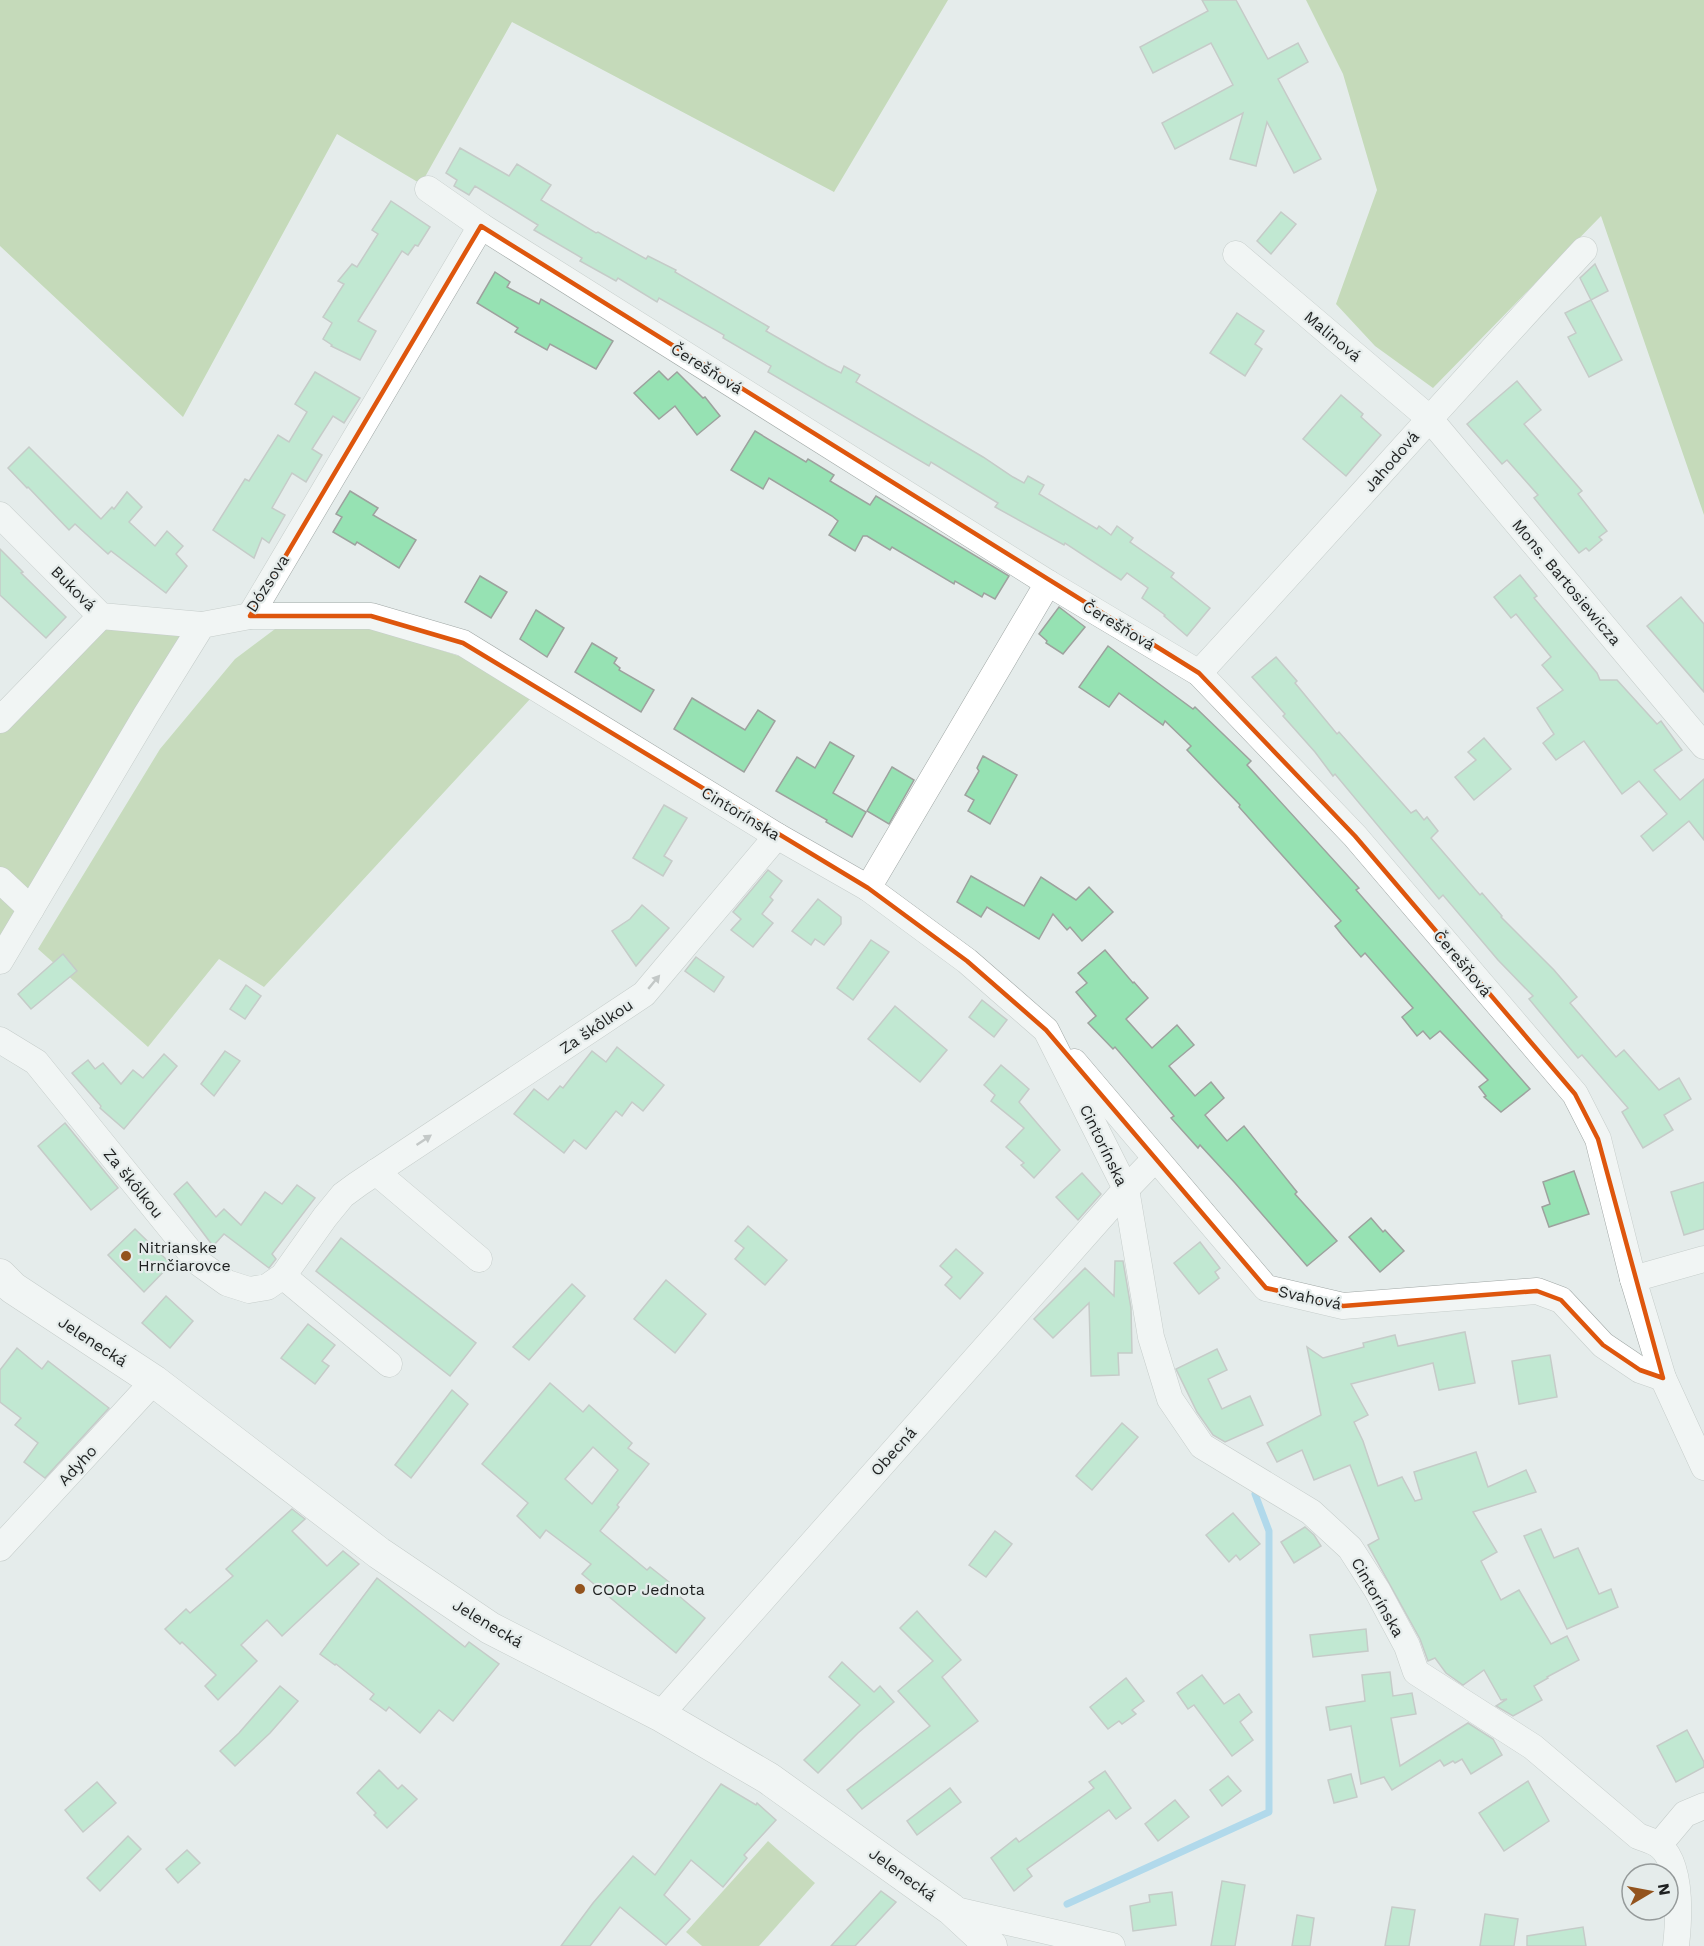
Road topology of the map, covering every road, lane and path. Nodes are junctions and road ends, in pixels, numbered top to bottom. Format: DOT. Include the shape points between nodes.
graph roads {
  1 [pos="428,189"];
  2 [pos="481,226"];
  3 [pos="1584,250"];
  4 [pos="1236,254"];
  5 [pos="1429,418"];
  6 [pos="0,515"];
  7 [pos="1048,583"];
  8 [pos="101,616"];
  9 [pos="250,616"];
  10 [pos="202,625"];
  11 [pos="1199,673"];
  12 [pos="0,720"];
  13 [pos="1704,746"];
  14 [pos="777,836"];
  15 [pos="0,880"];
  16 [pos="868,888"];
  17 [pos="31,909"];
  18 [pos="0,962"];
  19 [pos="1046,1030"];
  20 [pos="0,1040"];
  21 [pos="1155,1159"];
  22 [pos="376,1172"];
  23 [pos="1126,1189"];
  24 [pos="479,1259"];
  25 [pos="1704,1259"];
  26 [pos="0,1275"];
  27 [pos="283,1276"];
  28 [pos="1633,1279"];
  29 [pos="389,1364"];
  30 [pos="1663,1378"];
  31 [pos="154,1381"];
  32 [pos="1704,1467"];
  33 [pos="0,1548"];
  34 [pos="660,1715"];
  35 [pos="1704,1806"];
  36 [pos="1659,1845"];
  37 [pos="951,1909"];
  38 [pos="1055,1940"];
  39 [pos="991,1946"];
  40 [pos="1112,1946"];
  41 [pos="1676,1946"];
  1 -- 2 [label="street, Čerešňová"];
  2 -- 7 [label="street, Čerešňová"];
  2 -- 9 [label="street, Dózsova"];
  3 -- 5 [label="street, Jahodová"];
  4 -- 5 [label="street, Malinová"];
  5 -- 11 [label="street, Jahodová"];
  5 -- 13 [label="street, Mons. Bartosiewicza"];
  6 -- 8 [label="street, Buková"];
  7 -- 11 [label="street, Čerešňová"];
  7 -- 16 [label="street"];
  8 -- 10 [label="street, Buková"];
  8 -- 12 [label="street"];
  9 -- 10 [label="street, Dózsova"];
  9 -- 14 [label="street, Cintorínska" via="371,616 463,643"];
  10 -- 17 [label="street"];
  11 -- 28 [label="street, Čerešňová" via="1355,836 1575,1094 1598,1139"];
  14 -- 16 [label="street, Cintorínska"];
  22 -- 14 [label="street, Za škôlkou, one-way" via="644,994"];
  15 -- 17 [label="street"];
  16 -- 19 [label="street, Cintorínska" via="967,961"];
  17 -- 18 [label="street"];
  19 -- 21 [label="street, Svahová"];
  19 -- 23 [label="street, Cintorínska"];
  20 -- 27 [label="street, Za škôlkou" via="36,1062 199,1263 226,1283 249,1290 267,1287"];
  21 -- 23 [label="street, Obecná"];
  21 -- 30 [label="street, Svahová" via="1266,1288 1343,1306 1536,1291 1561,1300 1603,1345 1640,1370"];
  22 -- 24 [label="street"];
  22 -- 27 [label="street, Za škôlkou" via="343,1195"];
  23 -- 34 [label="street, Obecná"];
  23 -- 36 [label="street, Cintorínska" via="1151,1337 1170,1399 1202,1446 1311,1512 1350,1548 1407,1646 1416,1672 1533,1747 1638,1836"];
  25 -- 28 [label="street"];
  26 -- 31 [label="street, Jelenecká" via="13,1288"];
  27 -- 29 [label="street"];
  28 -- 30 [label="street, Čerešňová"];
  30 -- 32 [label="street, Čerešňová"];
  31 -- 33 [label="street, Adyho"];
  31 -- 34 [label="street, Jelenecká" via="379,1553 490,1628"];
  34 -- 37 [label="street, Jelenecká" via="768,1778"];
  35 -- 36 [label="street" via="1685,1814"];
  36 -- 41 [label="street" via="1668,1857 1678,1890"];
  37 -- 38 [label="street"];
  37 -- 39 [label="street, Jelenecká"];
  38 -- 40 [label="street"];
}
